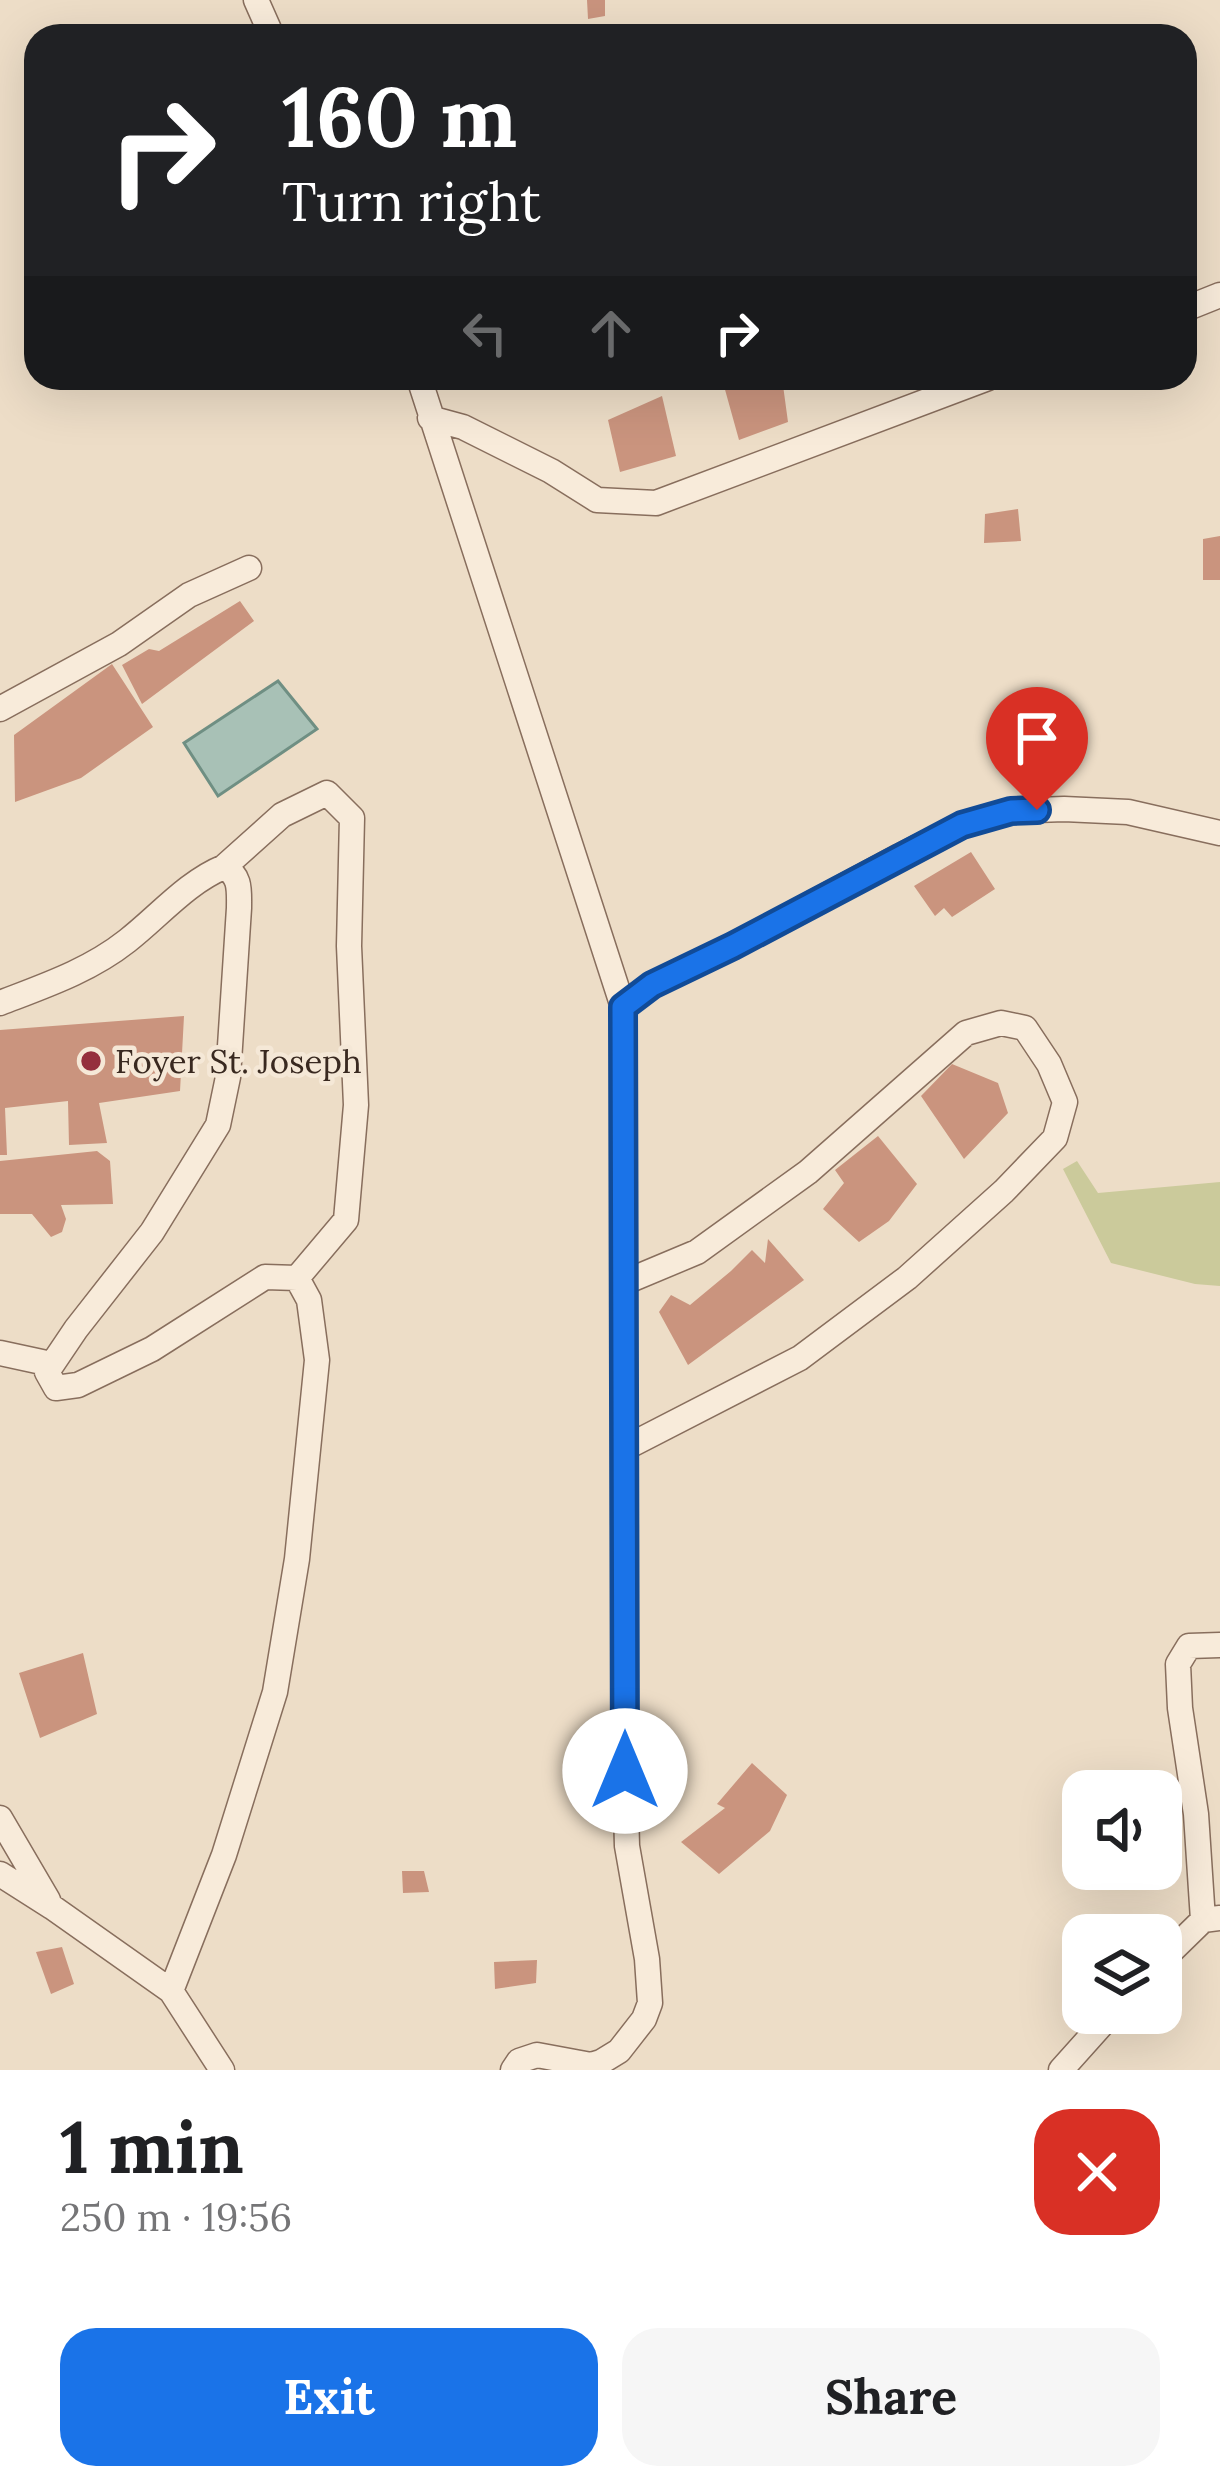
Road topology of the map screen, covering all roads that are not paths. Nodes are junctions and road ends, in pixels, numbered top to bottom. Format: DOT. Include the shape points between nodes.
graph roads {
  1 [pos="422,390"];
  2 [pos="956,390"];
  3 [pos="430,418"];
  4 [pos="249,568"];
  5 [pos="0,710"];
  6 [pos="1220,833"];
  7 [pos="224,867"];
  8 [pos="0,1004"];
  9 [pos="623,1007"];
  10 [pos="297,1278"];
  11 [pos="623,1283"];
  12 [pos="0,1353"];
  13 [pos="51,1364"];
  14 [pos="625,1448"];
  15 [pos="1220,1645"];
  16 [pos="0,1818"];
  17 [pos="0,1874"];
  18 [pos="52,1907"];
  19 [pos="1212,1919"];
  20 [pos="1182,1944"];
  21 [pos="171,1991"];
  22 [pos="1093,2034"];
  23 [pos="222,2070"];
  24 [pos="513,2070"];
  25 [pos="1061,2070"];
  1 -- 3 [label="street"];
  2 -- 3 [label="street" via="656,503 597,500 463,427"];
  3 -- 9 [label="street"];
  4 -- 5 [label="street" via="189,595"];
  6 -- 9 [label="street" via="1128,812 1064,809 1011,811 962,825"];
  7 -- 8 [label="street" via="72,976"];
  7 -- 10 [label="street" via="282,815 327,793 352,818 356,1105 346,1220"];
  7 -- 13 [label="street" via="238,883 239,908 218,1125 152,1232"];
  9 -- 11 [label="street"];
  10 -- 13 [label="street" via="265,1277 78,1385 56,1388"];
  10 -- 21 [label="street" via="309,1300 317,1360 275,1692"];
  11 -- 14 [label="street"];
  11 -- 14 [label="street" via="697,1252 808,1172 966,1033 1000,1023 1025,1028 1049,1064 1066,1102 1054,1138 988,1206 800,1358"];
  12 -- 13 [label="street"];
  14 -- 24 [label="street" via="627,1846 650,2003 636,2032 601,2062 538,2055"];
  15 -- 19 [label="street" via="1189,1646 1178,1664"];
  16 -- 18 [label="street"];
  17 -- 18 [label="street"];
  18 -- 21 [label="street"];
  19 -- 20 [label="street"];
  21 -- 23 [label="street"];
  22 -- 25 [label="street"];
}
